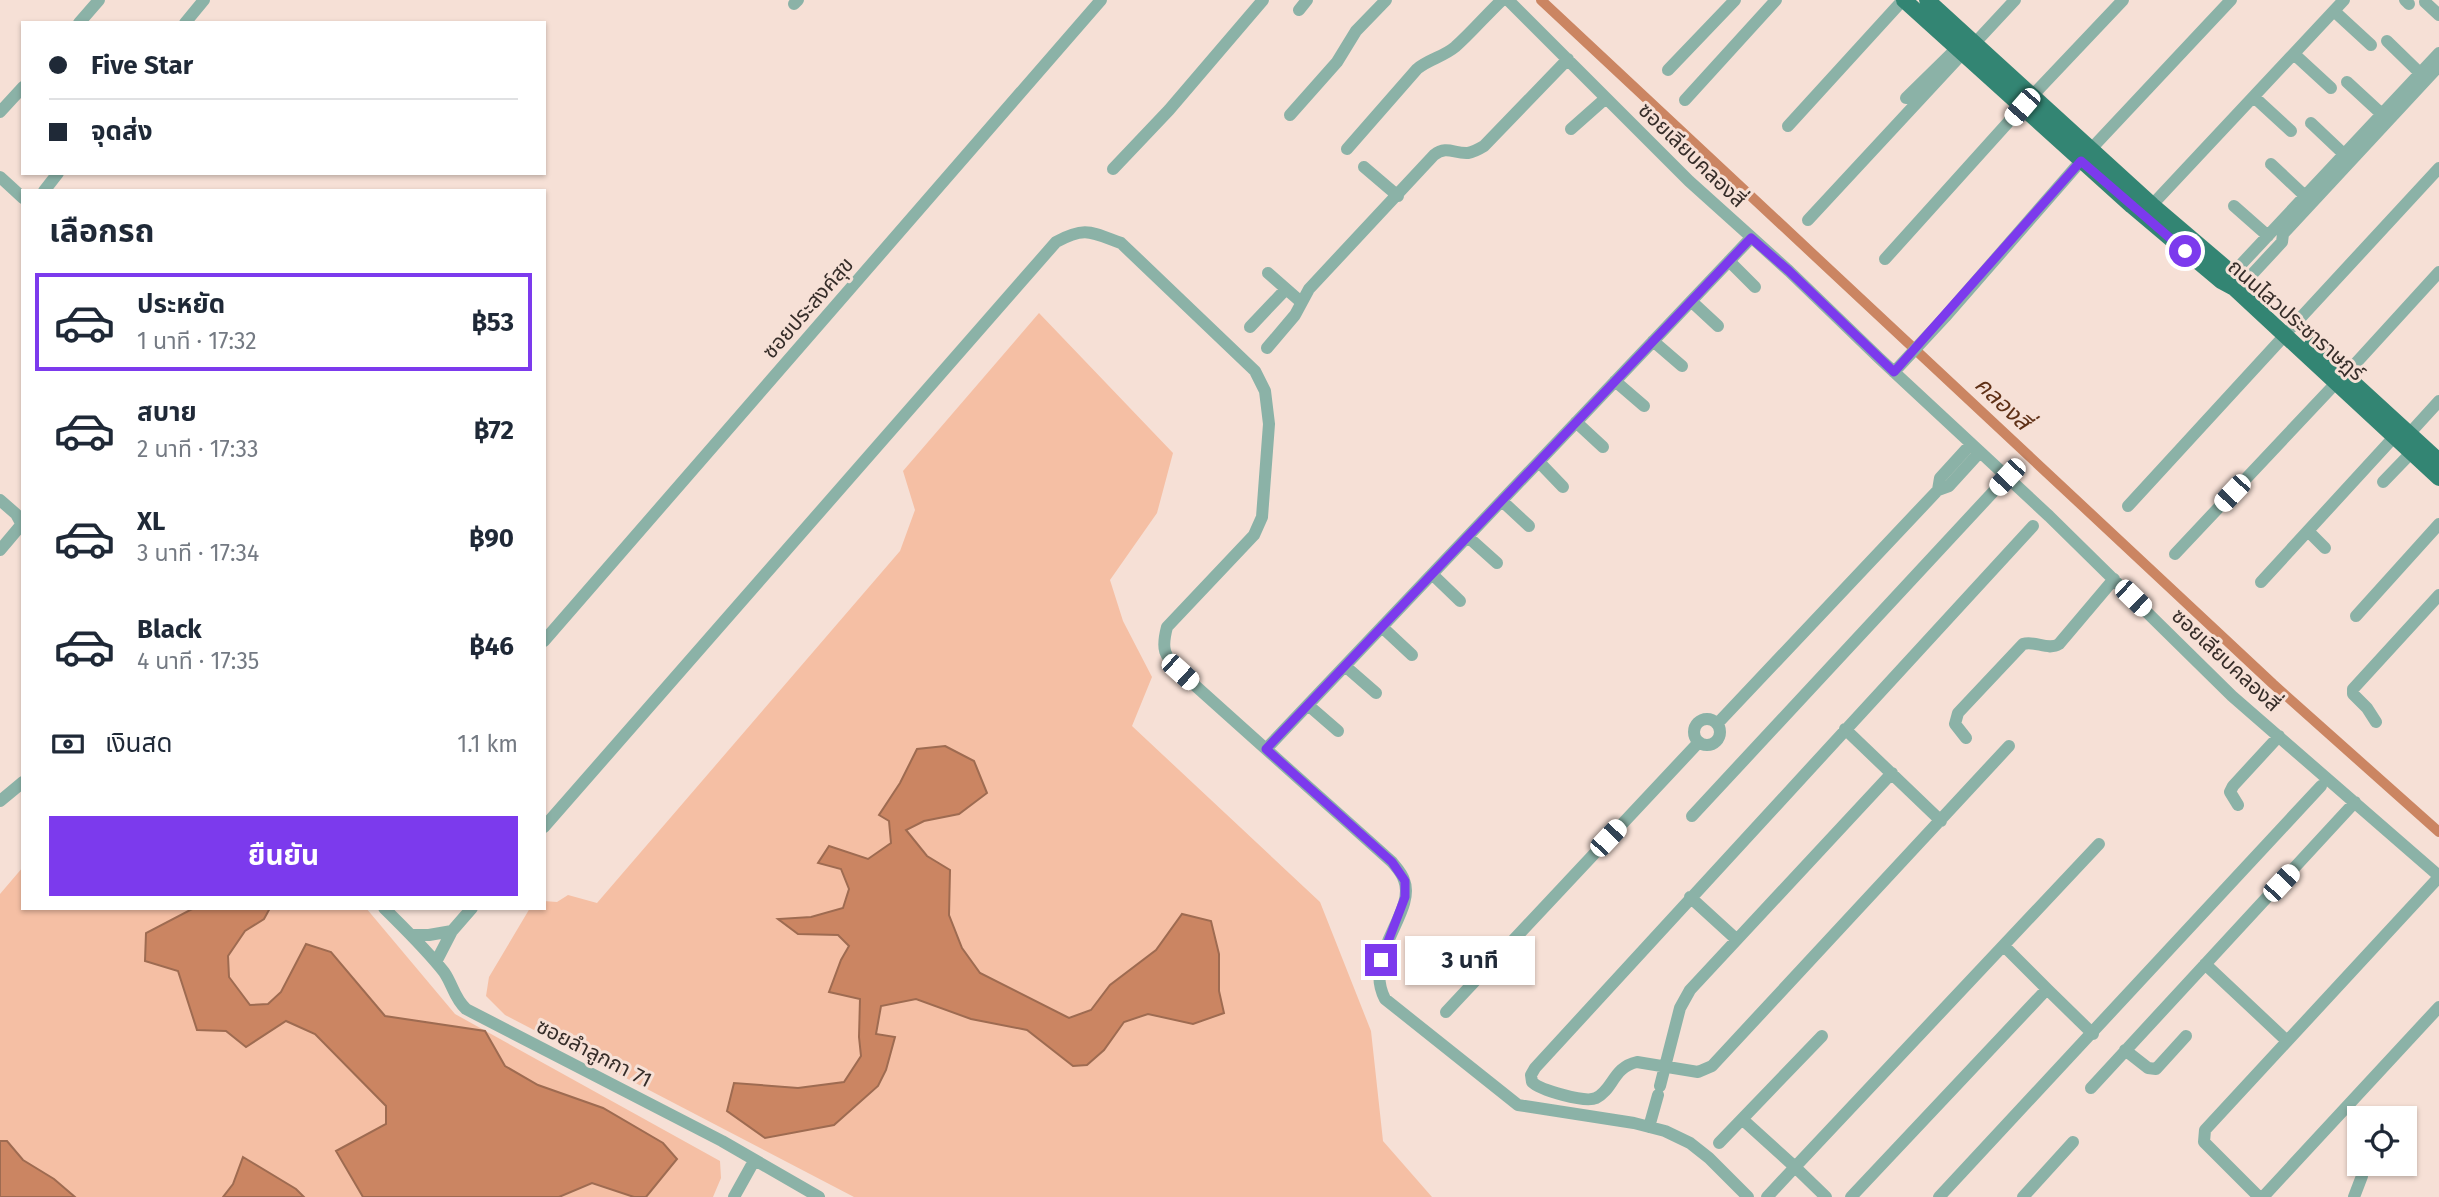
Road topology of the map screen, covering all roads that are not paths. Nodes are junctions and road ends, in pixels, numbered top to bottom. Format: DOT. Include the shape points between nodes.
graph roads {
  1 [pos="99,0"];
  2 [pos="204,0"];
  3 [pos="1101,0"];
  4 [pos="1264,0"];
  5 [pos="1386,0"];
  6 [pos="1502,0"];
  7 [pos="1508,0"];
  8 [pos="1735,0"];
  9 [pos="1776,0"];
  10 [pos="1903,0"];
  11 [pos="1927,0"];
  12 [pos="2015,0"];
  13 [pos="2123,0"];
  14 [pos="2231,0"];
  15 [pos="2344,0"];
  16 [pos="2425,2"];
  17 [pos="2334,11"];
  18 [pos="2439,15"];
  19 [pos="81,21"];
  20 [pos="187,21"];
  21 [pos="2387,41"];
  22 [pos="2371,45"];
  23 [pos="1965,48"];
  24 [pos="2439,53"];
  25 [pos="2294,54"];
  26 [pos="1568,59"];
  27 [pos="2439,66"];
  28 [pos="1668,71"];
  29 [pos="2423,76"];
  30 [pos="2347,82"];
  31 [pos="2331,88"];
  32 [pos="21,89"];
  33 [pos="1906,97"];
  34 [pos="2254,97"];
  35 [pos="1606,98"];
  36 [pos="1685,100"];
  37 [pos="2027,101"];
  38 [pos="0,113"];
  39 [pos="1290,115"];
  40 [pos="2385,117"];
  41 [pos="2311,123"];
  42 [pos="1787,126"];
  43 [pos="1572,129"];
  44 [pos="2291,131"];
  45 [pos="1347,149"];
  46 [pos="2087,155"];
  47 [pos="2348,157"];
  48 [pos="2272,164"];
  49 [pos="1364,166"];
  50 [pos="1113,169"];
  51 [pos="2439,169"];
  52 [pos="56,175"];
  53 [pos="0,177"];
  54 [pos="46,189"];
  55 [pos="21,196"];
  56 [pos="1398,196"];
  57 [pos="2305,196"];
  58 [pos="2152,205"];
  59 [pos="2234,206"];
  60 [pos="1808,220"];
  61 [pos="2276,232"];
  62 [pos="1751,238"];
  63 [pos="1885,259"];
  64 [pos="1729,261"];
  65 [pos="2439,272"];
  66 [pos="1268,273"];
  67 [pos="2238,278"];
  68 [pos="1755,287"];
  69 [pos="1286,289"];
  70 [pos="1691,301"];
  71 [pos="1301,302"];
  72 [pos="1718,326"];
  73 [pos="1250,327"];
  74 [pos="2289,331"];
  75 [pos="1653,341"];
  76 [pos="1267,348"];
  77 [pos="1682,366"];
  78 [pos="1898,368"];
  79 [pos="2340,379"];
  80 [pos="1615,381"];
  81 [pos="2439,401"];
  82 [pos="1644,406"];
  83 [pos="1576,422"];
  84 [pos="2402,436"];
  85 [pos="1603,447"];
  86 [pos="1976,448"];
  87 [pos="2411,453"];
  88 [pos="2439,461"];
  89 [pos="1539,462"];
  90 [pos="2007,477"];
  91 [pos="2439,478"];
  92 [pos="2383,482"];
  93 [pos="1563,487"];
  94 [pos="0,500"];
  95 [pos="1502,501"];
  96 [pos="2128,506"];
  97 [pos="21,523"];
  98 [pos="2439,524"];
  99 [pos="21,526"];
  100 [pos="1530,526"];
  101 [pos="2033,526"];
  102 [pos="2309,532"];
  103 [pos="1468,537"];
  104 [pos="2325,548"];
  105 [pos="0,550"];
  106 [pos="2175,554"];
  107 [pos="1497,562"];
  108 [pos="1433,574"];
  109 [pos="2114,579"];
  110 [pos="2261,582"];
  111 [pos="2439,595"];
  112 [pos="1460,601"];
  113 [pos="2357,616"];
  114 [pos="1382,627"];
  115 [pos="546,639"];
  116 [pos="1412,655"];
  117 [pos="1345,666"];
  118 [pos="1376,693"];
  119 [pos="1308,705"];
  120 [pos="2376,722"];
  121 [pos="1717,724"];
  122 [pos="1845,729"];
  123 [pos="1338,731"];
  124 [pos="2279,736"];
  125 [pos="1966,738"];
  126 [pos="1699,742"];
  127 [pos="2009,746"];
  128 [pos="1266,749"];
  129 [pos="1892,773"];
  130 [pos="21,784"];
  131 [pos="2322,786"];
  132 [pos="0,801"];
  133 [pos="2355,802"];
  134 [pos="2238,805"];
  135 [pos="1692,816"];
  136 [pos="1941,821"];
  137 [pos="546,825"];
  138 [pos="2099,844"];
  139 [pos="2439,876"];
  140 [pos="1690,897"];
  141 [pos="386,910"];
  142 [pos="470,910"];
  143 [pos="452,931"];
  144 [pos="411,935"];
  145 [pos="1736,939"];
  146 [pos="2004,946"];
  147 [pos="436,962"];
  148 [pos="2205,964"];
  149 [pos="2048,989"];
  150 [pos="2439,1007"];
  151 [pos="1446,1012"];
  152 [pos="2092,1034"];
  153 [pos="1822,1036"];
  154 [pos="2186,1036"];
  155 [pos="2286,1040"];
  156 [pos="2125,1050"];
  157 [pos="1666,1067"];
  158 [pos="2091,1088"];
  159 [pos="1742,1119"];
  160 [pos="1648,1127"];
  161 [pos="2073,1142"];
  162 [pos="1719,1143"];
  163 [pos="754,1161"];
  164 [pos="1795,1167"];
  165 [pos="2362,1176"];
  166 [pos="1945,1195"];
  167 [pos="734,1197"];
  168 [pos="819,1197"];
  169 [pos="1748,1197"];
  170 [pos="1766,1197"];
  171 [pos="1826,1197"];
  172 [pos="1851,1197"];
  173 [pos="2023,1197"];
  174 [pos="2261,1197"];
  175 [pos="2354,1197"];
  1 -- 19 [label="street"];
  2 -- 20 [label="street"];
  3 -- 115 [label="street, ซอยประสงค์สุข"];
  4 -- 50 [label="street"];
  5 -- 39 [label="street"];
  6 -- 45 [label="street" via="1456,46 1417,68"];
  7 -- 26 [label="street, ซอยเลียบคลองสี่"];
  8 -- 28 [label="street"];
  9 -- 36 [label="street"];
  10 -- 23 [label="main road, ถนนไสวประชาราษฎร์"];
  10 -- 42 [label="street"];
  11 -- 23 [label="main road, ถนนไสวประชาราษฎร์"];
  12 -- 23 [label="street"];
  13 -- 37 [label="street"];
  14 -- 46 [label="street"];
  15 -- 17 [label="street"];
  16 -- 18 [label="street"];
  17 -- 22 [label="street"];
  17 -- 25 [label="street"];
  21 -- 29 [label="street"];
  23 -- 33 [label="street"];
  23 -- 37 [label="main road, ถนนไสวประชาราษฎร์"];
  23 -- 60 [label="street"];
  24 -- 29 [label="street"];
  25 -- 31 [label="street"];
  25 -- 34 [label="street"];
  26 -- 35 [label="street, ซอยเลียบคลองสี่"];
  26 -- 56 [label="street" via="1493,140 1471,153 1441,149"];
  27 -- 29 [label="street"];
  29 -- 40 [label="street"];
  30 -- 40 [label="street"];
  32 -- 38 [label="street"];
  34 -- 44 [label="street"];
  34 -- 58 [label="street"];
  35 -- 43 [label="street"];
  35 -- 62 [label="street, ซอยเลียบคลองสี่"];
  37 -- 46 [label="main road, ถนนไสวประชาราษฎร์"];
  37 -- 63 [label="street"];
  40 -- 47 [label="street"];
  41 -- 47 [label="street"];
  46 -- 58 [label="main road, ถนนไสวประชาราษฎร์"];
  46 -- 74 [label="main road, ถนนไสวประชาราษฎร์" via="2132,206"];
  46 -- 78 [label="street"];
  47 -- 57 [label="street"];
  47 -- 61 [label="street"];
  48 -- 57 [label="street"];
  49 -- 56 [label="street"];
  51 -- 74 [label="street"];
  52 -- 54 [label="street"];
  53 -- 55 [label="street"];
  56 -- 71 [label="street"];
  57 -- 61 [label="street"];
  58 -- 67 [label="main road, ถนนไสวประชาราษฎร์"];
  59 -- 61 [label="street"];
  61 -- 67 [label="street"];
  62 -- 64 [label="street"];
  62 -- 78 [label="street, ซอยเลียบคลองสี่"];
  64 -- 68 [label="street"];
  64 -- 70 [label="street"];
  65 -- 79 [label="street"];
  66 -- 69 [label="street"];
  67 -- 74 [label="main road, ถนนไสวประชาราษฎร์"];
  69 -- 71 [label="street"];
  69 -- 73 [label="street"];
  70 -- 72 [label="street"];
  70 -- 75 [label="street"];
  71 -- 76 [label="street"];
  74 -- 79 [label="main road, ถนนไสวประชาราษฎร์"];
  74 -- 96 [label="street"];
  75 -- 77 [label="street"];
  75 -- 80 [label="street"];
  78 -- 86 [label="street, ซอยเลียบคลองสี่"];
  79 -- 84 [label="main road, ถนนไสวประชาราษฎร์"];
  79 -- 106 [label="street"];
  80 -- 82 [label="street"];
  80 -- 83 [label="street"];
  81 -- 84 [label="street"];
  83 -- 85 [label="street"];
  83 -- 89 [label="street"];
  84 -- 87 [label="main road, ถนนไสวประชาราษฎร์"];
  84 -- 88 [label="main road, ถนนไสวประชาราษฎร์"];
  84 -- 102 [label="street"];
  86 -- 90 [label="street, ซอยเลียบคลองสี่"];
  86 -- 121 [label="street" via="1940,478 1938,489"];
  87 -- 91 [label="main road, ถนนไสวประชาราษฎร์"];
  87 -- 92 [label="street"];
  89 -- 93 [label="street"];
  89 -- 95 [label="street"];
  90 -- 109 [label="street, ซอยเลียบคลองสี่"];
  90 -- 135 [label="street"];
  94 -- 97 [label="street"];
  95 -- 100 [label="street"];
  95 -- 103 [label="street"];
  98 -- 113 [label="street"];
  99 -- 105 [label="street"];
  101 -- 122 [label="street"];
  102 -- 104 [label="street"];
  102 -- 110 [label="street"];
  103 -- 107 [label="street"];
  103 -- 108 [label="street"];
  108 -- 112 [label="street"];
  108 -- 114 [label="street"];
  109 -- 124 [label="street, ซอยเลียบคลองสี่"];
  109 -- 125 [label="street" via="2059,644 2023,645 1958,713 1955,724"];
  111 -- 120 [label="street" via="2353,689"];
  114 -- 116 [label="street"];
  114 -- 117 [label="street"];
  117 -- 118 [label="street"];
  117 -- 119 [label="street"];
  119 -- 123 [label="street"];
  119 -- 128 [label="street"];
  121 -- 126 [label="street" via="1718,739 1709,744"];
  121 -- 126 [label="street" via="1708,719 1698,723 1694,732"];
  122 -- 129 [label="street"];
  122 -- 140 [label="street"];
  124 -- 133 [label="street, ซอยเลียบคลองสี่"];
  124 -- 134 [label="street" via="2230,792"];
  126 -- 151 [label="street"];
  127 -- 136 [label="street"];
  128 -- 137 [label="street" via="1180,672 1166,657 1163,642 1167,627 1254,535 1262,517 1269,424 1265,391 1255,371 1121,243 1075,231 1056,242"];
  128 -- 160 [label="street" via="1392,862 1405,881 1405,897 1378,976 1385,999 1518,1105"];
  129 -- 136 [label="street"];
  129 -- 145 [label="street"];
  130 -- 132 [label="street"];
  131 -- 152 [label="street"];
  133 -- 139 [label="street, ซอยเลียบคลองสี่"];
  133 -- 148 [label="street"];
  136 -- 157 [label="street" via="1712,1066 1698,1072"];
  138 -- 146 [label="street"];
  139 -- 155 [label="street"];
  140 -- 145 [label="street"];
  140 -- 157 [label="street" via="1535,1068 1531,1079 1554,1092 1591,1099 1628,1064"];
  141 -- 144 [label="street, ซอยลำลูกกา 71"];
  142 -- 143 [label="street"];
  143 -- 144 [label="street"];
  143 -- 147 [label="street"];
  144 -- 147 [label="street, ซอยลำลูกกา 71"];
  145 -- 157 [label="street" via="1684,1000"];
  146 -- 149 [label="street"];
  146 -- 164 [label="street"];
  147 -- 163 [label="street, ซอยลำลูกกา 71" via="450,981 456,1000 466,1009"];
  148 -- 155 [label="street"];
  148 -- 156 [label="street"];
  149 -- 152 [label="street"];
  149 -- 172 [label="street"];
  150 -- 174 [label="street"];
  152 -- 166 [label="street"];
  153 -- 159 [label="street"];
  154 -- 156 [label="street" via="2156,1069"];
  155 -- 174 [label="street" via="2203,1134 2204,1142"];
  156 -- 158 [label="street"];
  157 -- 160 [label="street"];
  159 -- 162 [label="street"];
  159 -- 164 [label="street"];
  160 -- 169 [label="street" via="1690,1143"];
  161 -- 173 [label="street"];
  163 -- 167 [label="street"];
  163 -- 168 [label="street, ซอยลำลูกกา 71"];
  164 -- 170 [label="street"];
  164 -- 171 [label="street"];
  165 -- 175 [label="street"];
}
